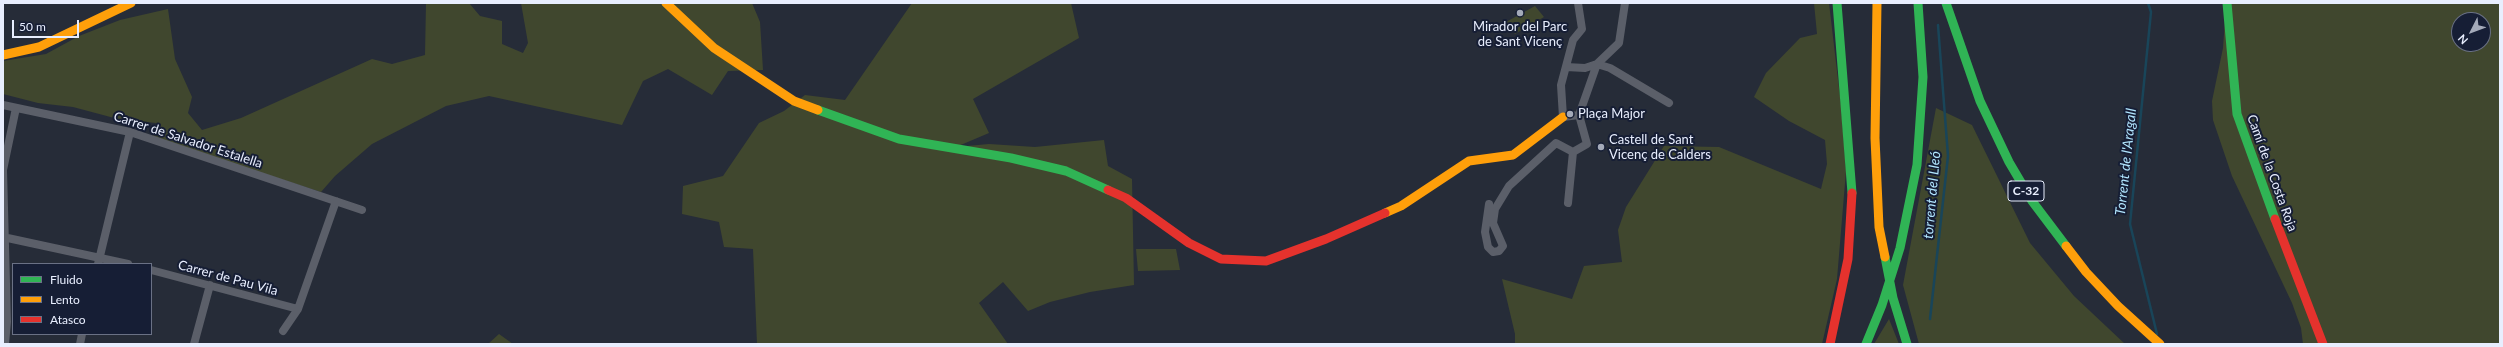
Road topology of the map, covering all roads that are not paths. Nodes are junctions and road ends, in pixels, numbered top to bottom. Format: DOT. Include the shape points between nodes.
graph roads {
  1 [pos="131,3"];
  2 [pos="666,3"];
  3 [pos="1578,3"];
  4 [pos="1625,3"];
  5 [pos="1837,3"];
  6 [pos="1877,3"];
  7 [pos="1918,3"];
  8 [pos="1946,3"];
  9 [pos="2227,3"];
  10 [pos="3,55"];
  11 [pos="1597,64"];
  12 [pos="1566,67"];
  13 [pos="1669,103"];
  14 [pos="3,105"];
  15 [pos="16,108"];
  16 [pos="1579,115"];
  17 [pos="1563,117"];
  18 [pos="130,132"];
  19 [pos="1573,152"];
  20 [pos="336,201"];
  21 [pos="1568,203"];
  22 [pos="1488,204"];
  23 [pos="362,210"];
  24 [pos="4,237"];
  25 [pos="99,260"];
  26 [pos="121,263"];
  27 [pos="152,270"];
  28 [pos="210,285"];
  29 [pos="298,309"];
  30 [pos="283,331"];
  31 [pos="5,344"];
  32 [pos="194,344"];
  33 [pos="1830,344"];
  34 [pos="1866,344"];
  35 [pos="1907,344"];
  36 [pos="2160,344"];
  37 [pos="2323,344"];
  1 -- 10 [label="main road" via="39,47"];
  2 -- 17 [label="main road" via="714,48 794,102 899,139 1011,158 1066,171 1126,198 1189,243 1221,259 1266,261 1326,239 1401,206 1470,161 1513,155"];
  3 -- 12 [label="street" via="1582,29 1573,40"];
  4 -- 11 [label="street" via="1619,43"];
  5 -- 33 [label="main road" via="1853,185 1844,290"];
  6 -- 35 [label="main road" via="1875,138 1880,227 1891,291"];
  7 -- 34 [label="main road" via="1922,77 1920,138 1910,207 1900,248 1876,322"];
  8 -- 36 [label="main road, C-32" via="1980,102 2009,162 2028,194 2058,238 2086,272 2118,306"];
  9 -- 37 [label="main road, Camí de la Costa Roja" via="2237,114"];
  11 -- 12 [label="street" via="1585,68"];
  11 -- 13 [label="street" via="1610,68"];
  11 -- 16 [label="street"];
  12 -- 17 [label="street" via="1561,85"];
  14 -- 15 [label="street, Carrer de Salvador Estalella"];
  15 -- 18 [label="street, Carrer de Salvador Estalella"];
  15 -- 24 [label="street" via="3,170"];
  16 -- 17 [label="street"];
  16 -- 19 [label="street" via="1587,144"];
  18 -- 20 [label="street, Carrer de Salvador Estalella"];
  18 -- 25 [label="street"];
  19 -- 21 [label="street"];
  19 -- 22 [label="street" via="1556,143 1510,186 1495,209 1493,223 1503,246 1499,251 1493,252 1488,247 1485,232"];
  20 -- 23 [label="street, Carrer de Salvador Estalella"];
  20 -- 29 [label="street"];
  24 -- 25 [label="street"];
  24 -- 31 [label="street" via="7,322"];
  25 -- 26 [label="street"];
  27 -- 28 [label="street, Carrer de Pau Vila"];
  28 -- 29 [label="street, Carrer de Pau Vila"];
  28 -- 32 [label="street"];
  29 -- 30 [label="street"];
}
